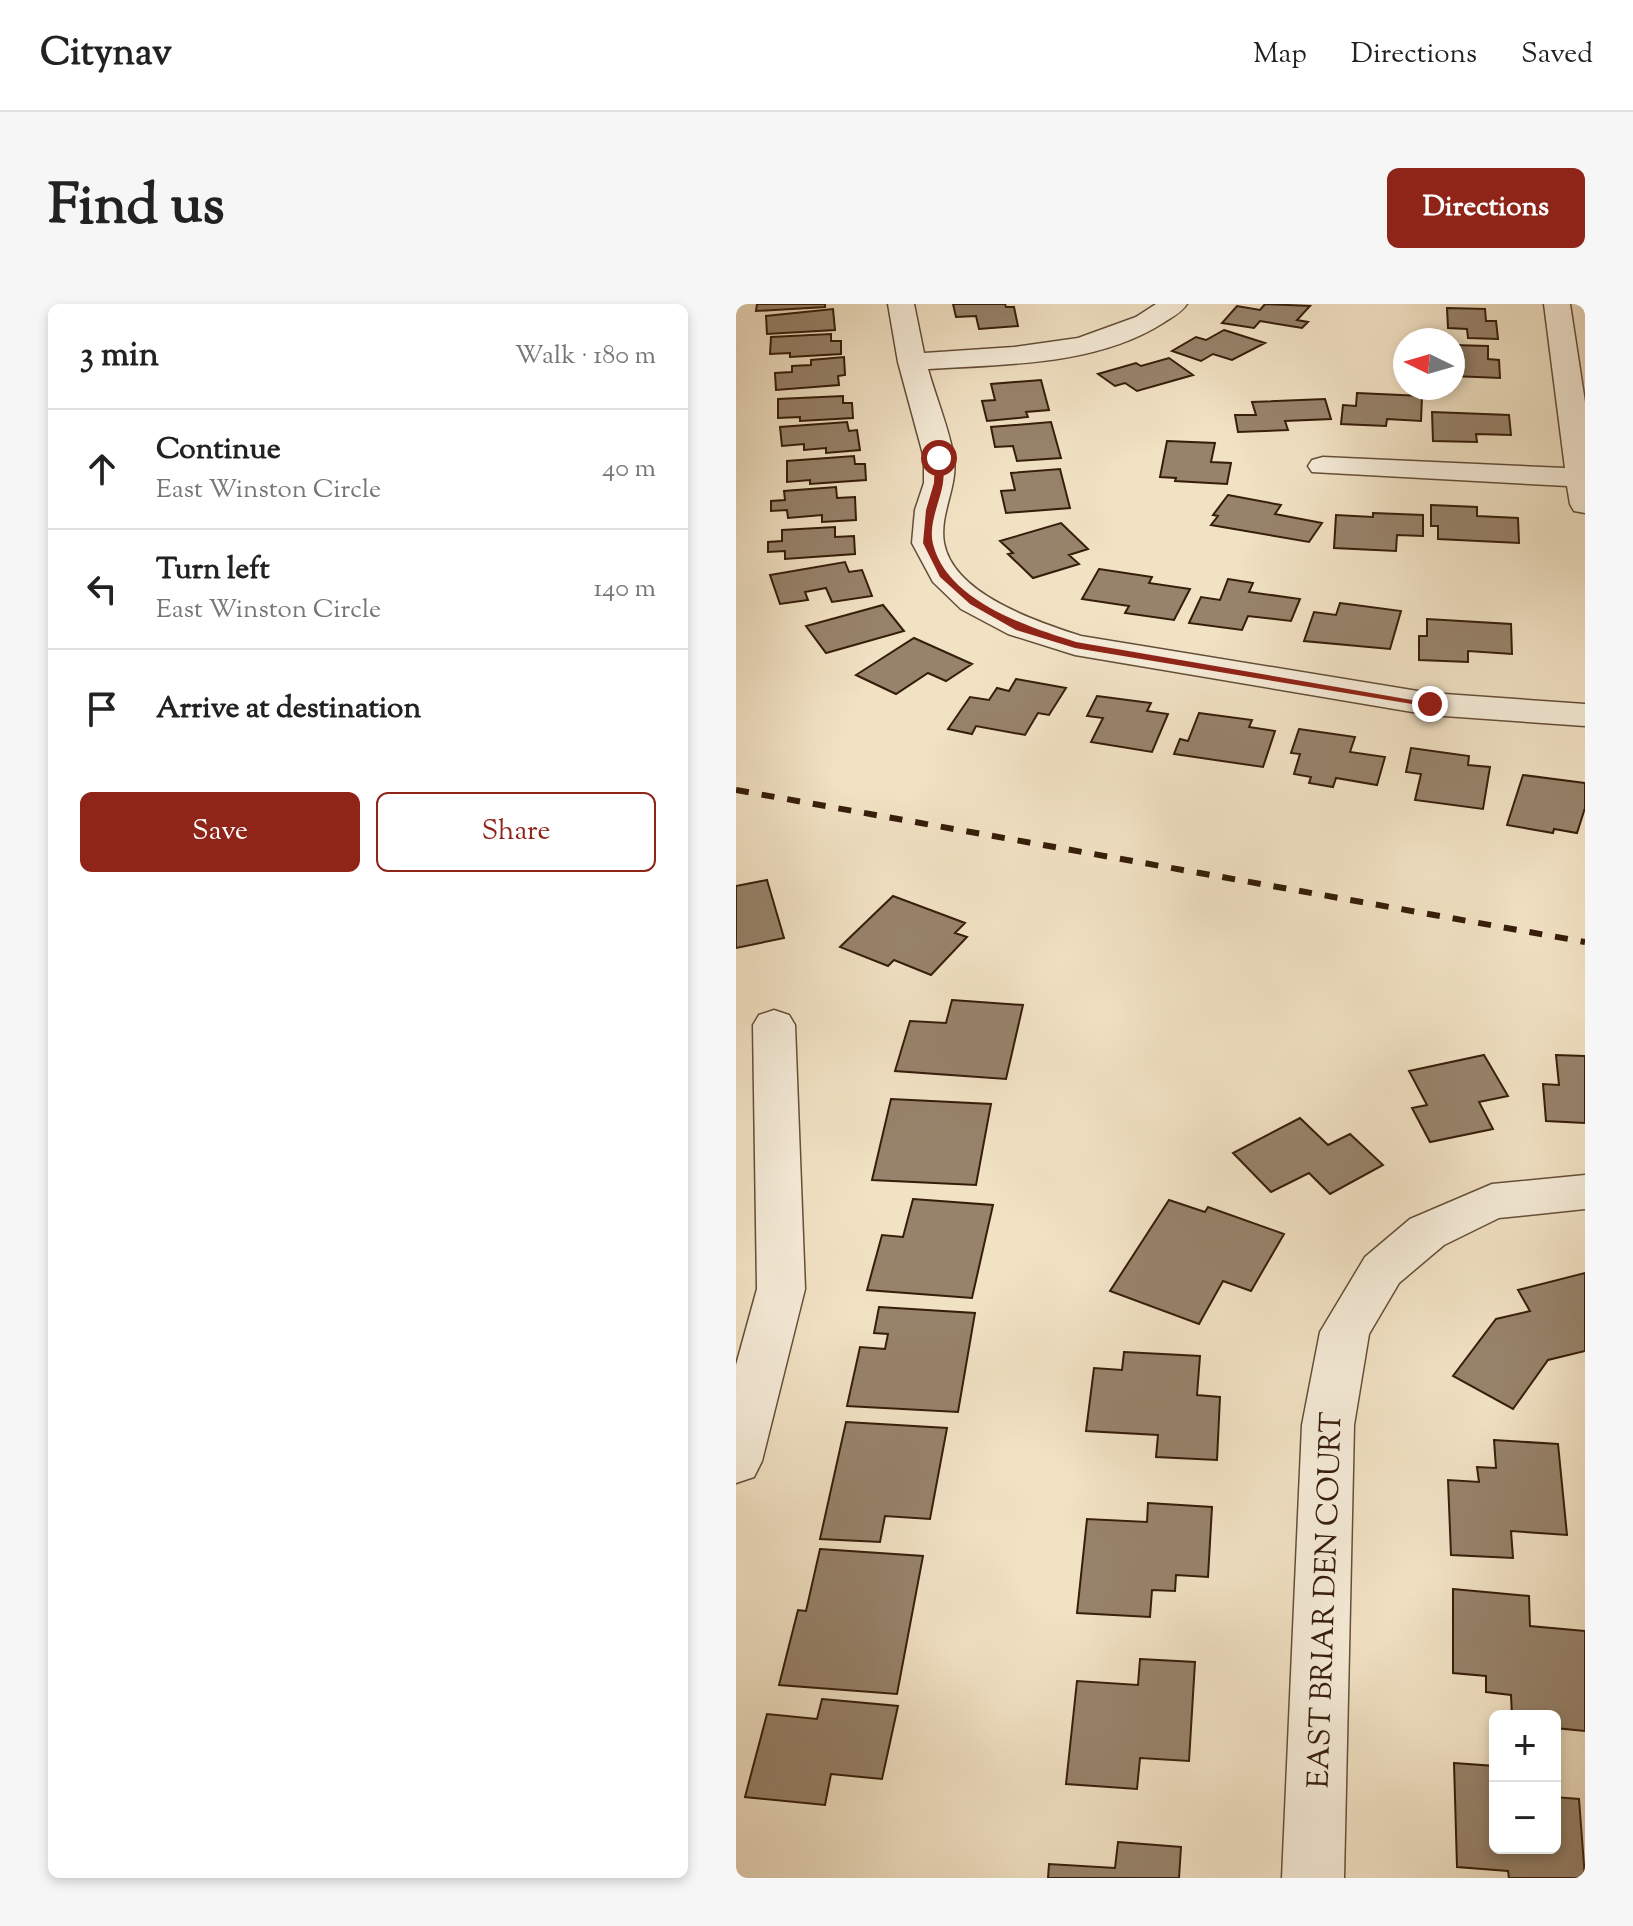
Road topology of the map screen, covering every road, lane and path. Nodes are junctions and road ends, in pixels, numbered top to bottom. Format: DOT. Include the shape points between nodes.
graph roads {
  1 [pos="901,304"];
  2 [pos="1174,304"];
  3 [pos="1557,304"];
  4 [pos="912,362"];
  5 [pos="1323,466"];
  6 [pos="1584,486"];
  7 [pos="1585,715"];
  8 [pos="774,1025"];
  9 [pos="1585,1192"];
  10 [pos="736,1461"];
  11 [pos="1313,1878"];
  1 -- 4 [label="street"];
  2 -- 4 [label="street" via="1153,320 1110,338 1055,351"];
  3 -- 6 [label="street"];
  4 -- 7 [label="street" via="939,458 928,543 944,575 973,602 1020,627 1075,645 1430,704"];
  5 -- 6 [label="street"];
  8 -- 10 [label="street" via="781,1289"];
  9 -- 11 [label="street, EAST BRIAR DEN COURT" via="1492,1201 1427,1232 1382,1270 1345,1332 1328,1425"];
}
